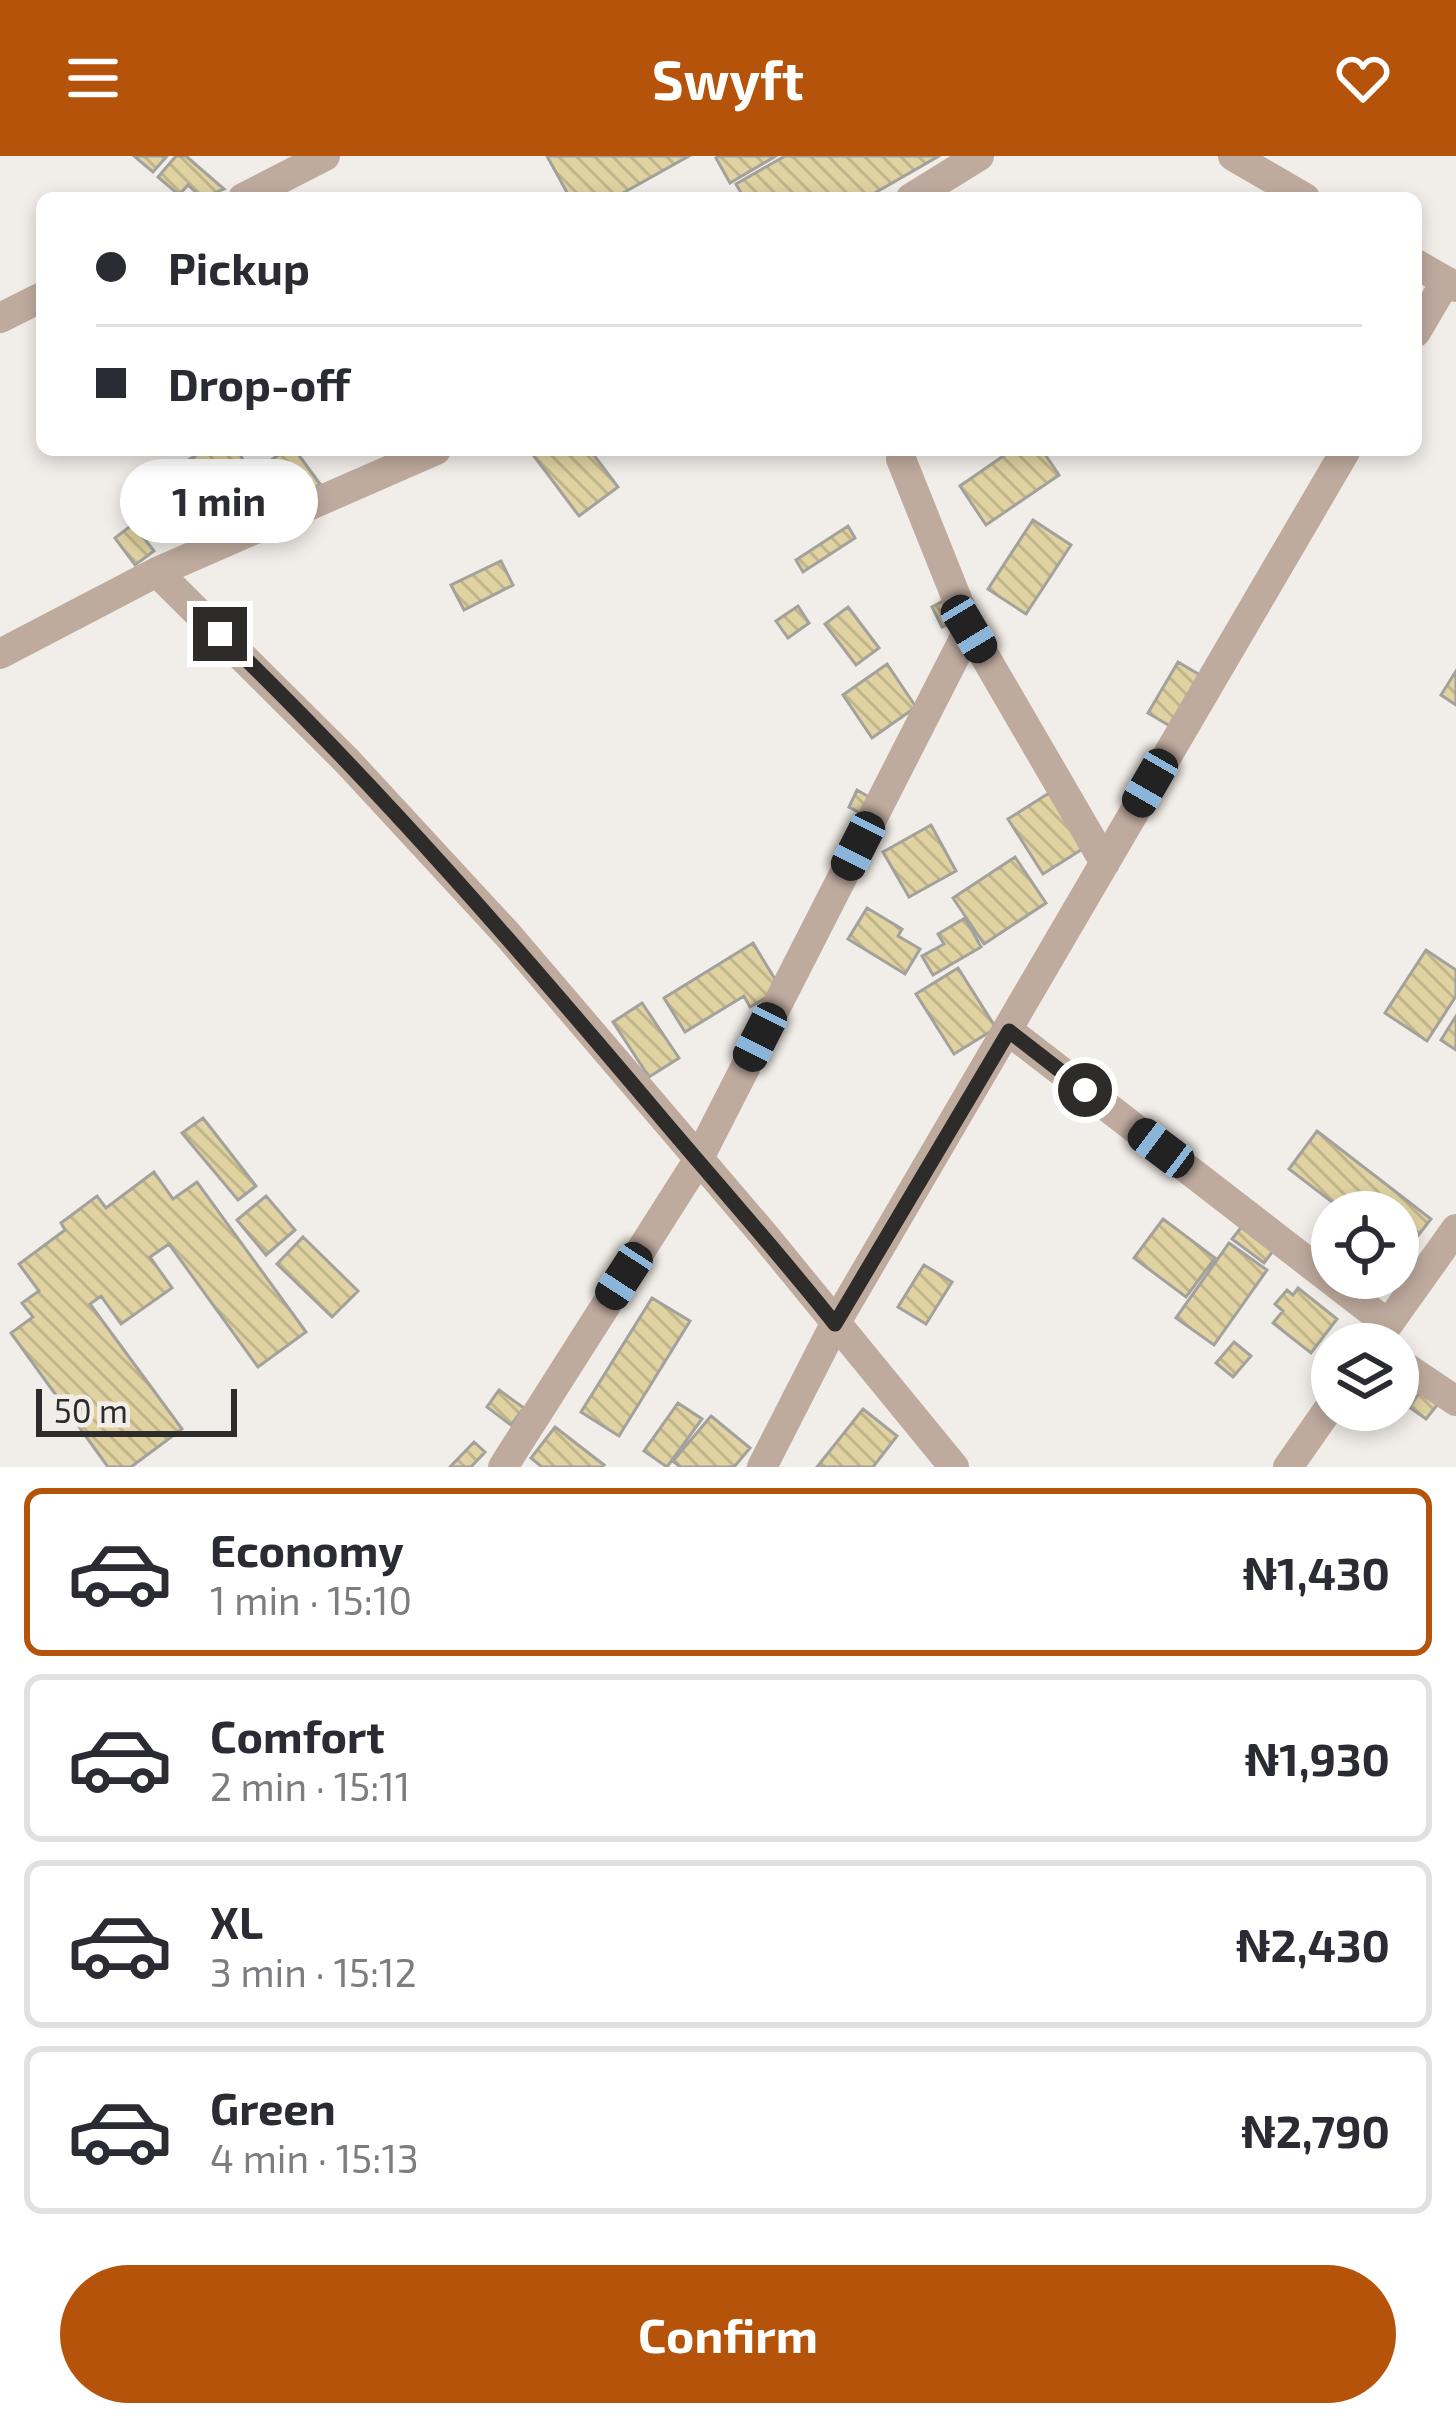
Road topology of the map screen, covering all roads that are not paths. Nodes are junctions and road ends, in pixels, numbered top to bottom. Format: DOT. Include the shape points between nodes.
graph roads {
  1 [pos="325,156"];
  2 [pos="979,156"];
  3 [pos="1233,156"];
  4 [pos="256,192"];
  5 [pos="920,192"];
  6 [pos="1295,192"];
  7 [pos="1422,267"];
  8 [pos="1451,284"];
  9 [pos="36,300"];
  10 [pos="0,318"];
  11 [pos="1422,324"];
  12 [pos="422,456"];
  13 [pos="1342,456"];
  14 [pos="901,459"];
  15 [pos="157,572"];
  16 [pos="969,629"];
  17 [pos="0,654"];
  18 [pos="1105,862"];
  19 [pos="1009,1031"];
  20 [pos="698,1162"];
  21 [pos="1456,1229"];
  22 [pos="1367,1323"];
  23 [pos="1389,1323"];
  24 [pos="835,1324"];
  25 [pos="1419,1376"];
  26 [pos="1456,1401"];
  27 [pos="1313,1431"];
  28 [pos="502,1467"];
  29 [pos="762,1467"];
  30 [pos="954,1467"];
  31 [pos="1288,1467"];
  1 -- 4 [label="street"];
  2 -- 5 [label="street"];
  3 -- 6 [label="street"];
  7 -- 8 [label="street"];
  8 -- 11 [label="street"];
  9 -- 10 [label="street"];
  12 -- 15 [label="street"];
  13 -- 18 [label="street"];
  14 -- 16 [label="street"];
  15 -- 17 [label="street"];
  15 -- 20 [label="street" via="507,934"];
  16 -- 18 [label="street"];
  16 -- 20 [label="street"];
  18 -- 19 [label="street"];
  19 -- 22 [label="street"];
  19 -- 24 [label="street"];
  20 -- 24 [label="street"];
  20 -- 28 [label="street"];
  21 -- 23 [label="street"];
  24 -- 29 [label="street"];
  24 -- 30 [label="street"];
  25 -- 26 [label="street"];
  27 -- 31 [label="street"];
}
